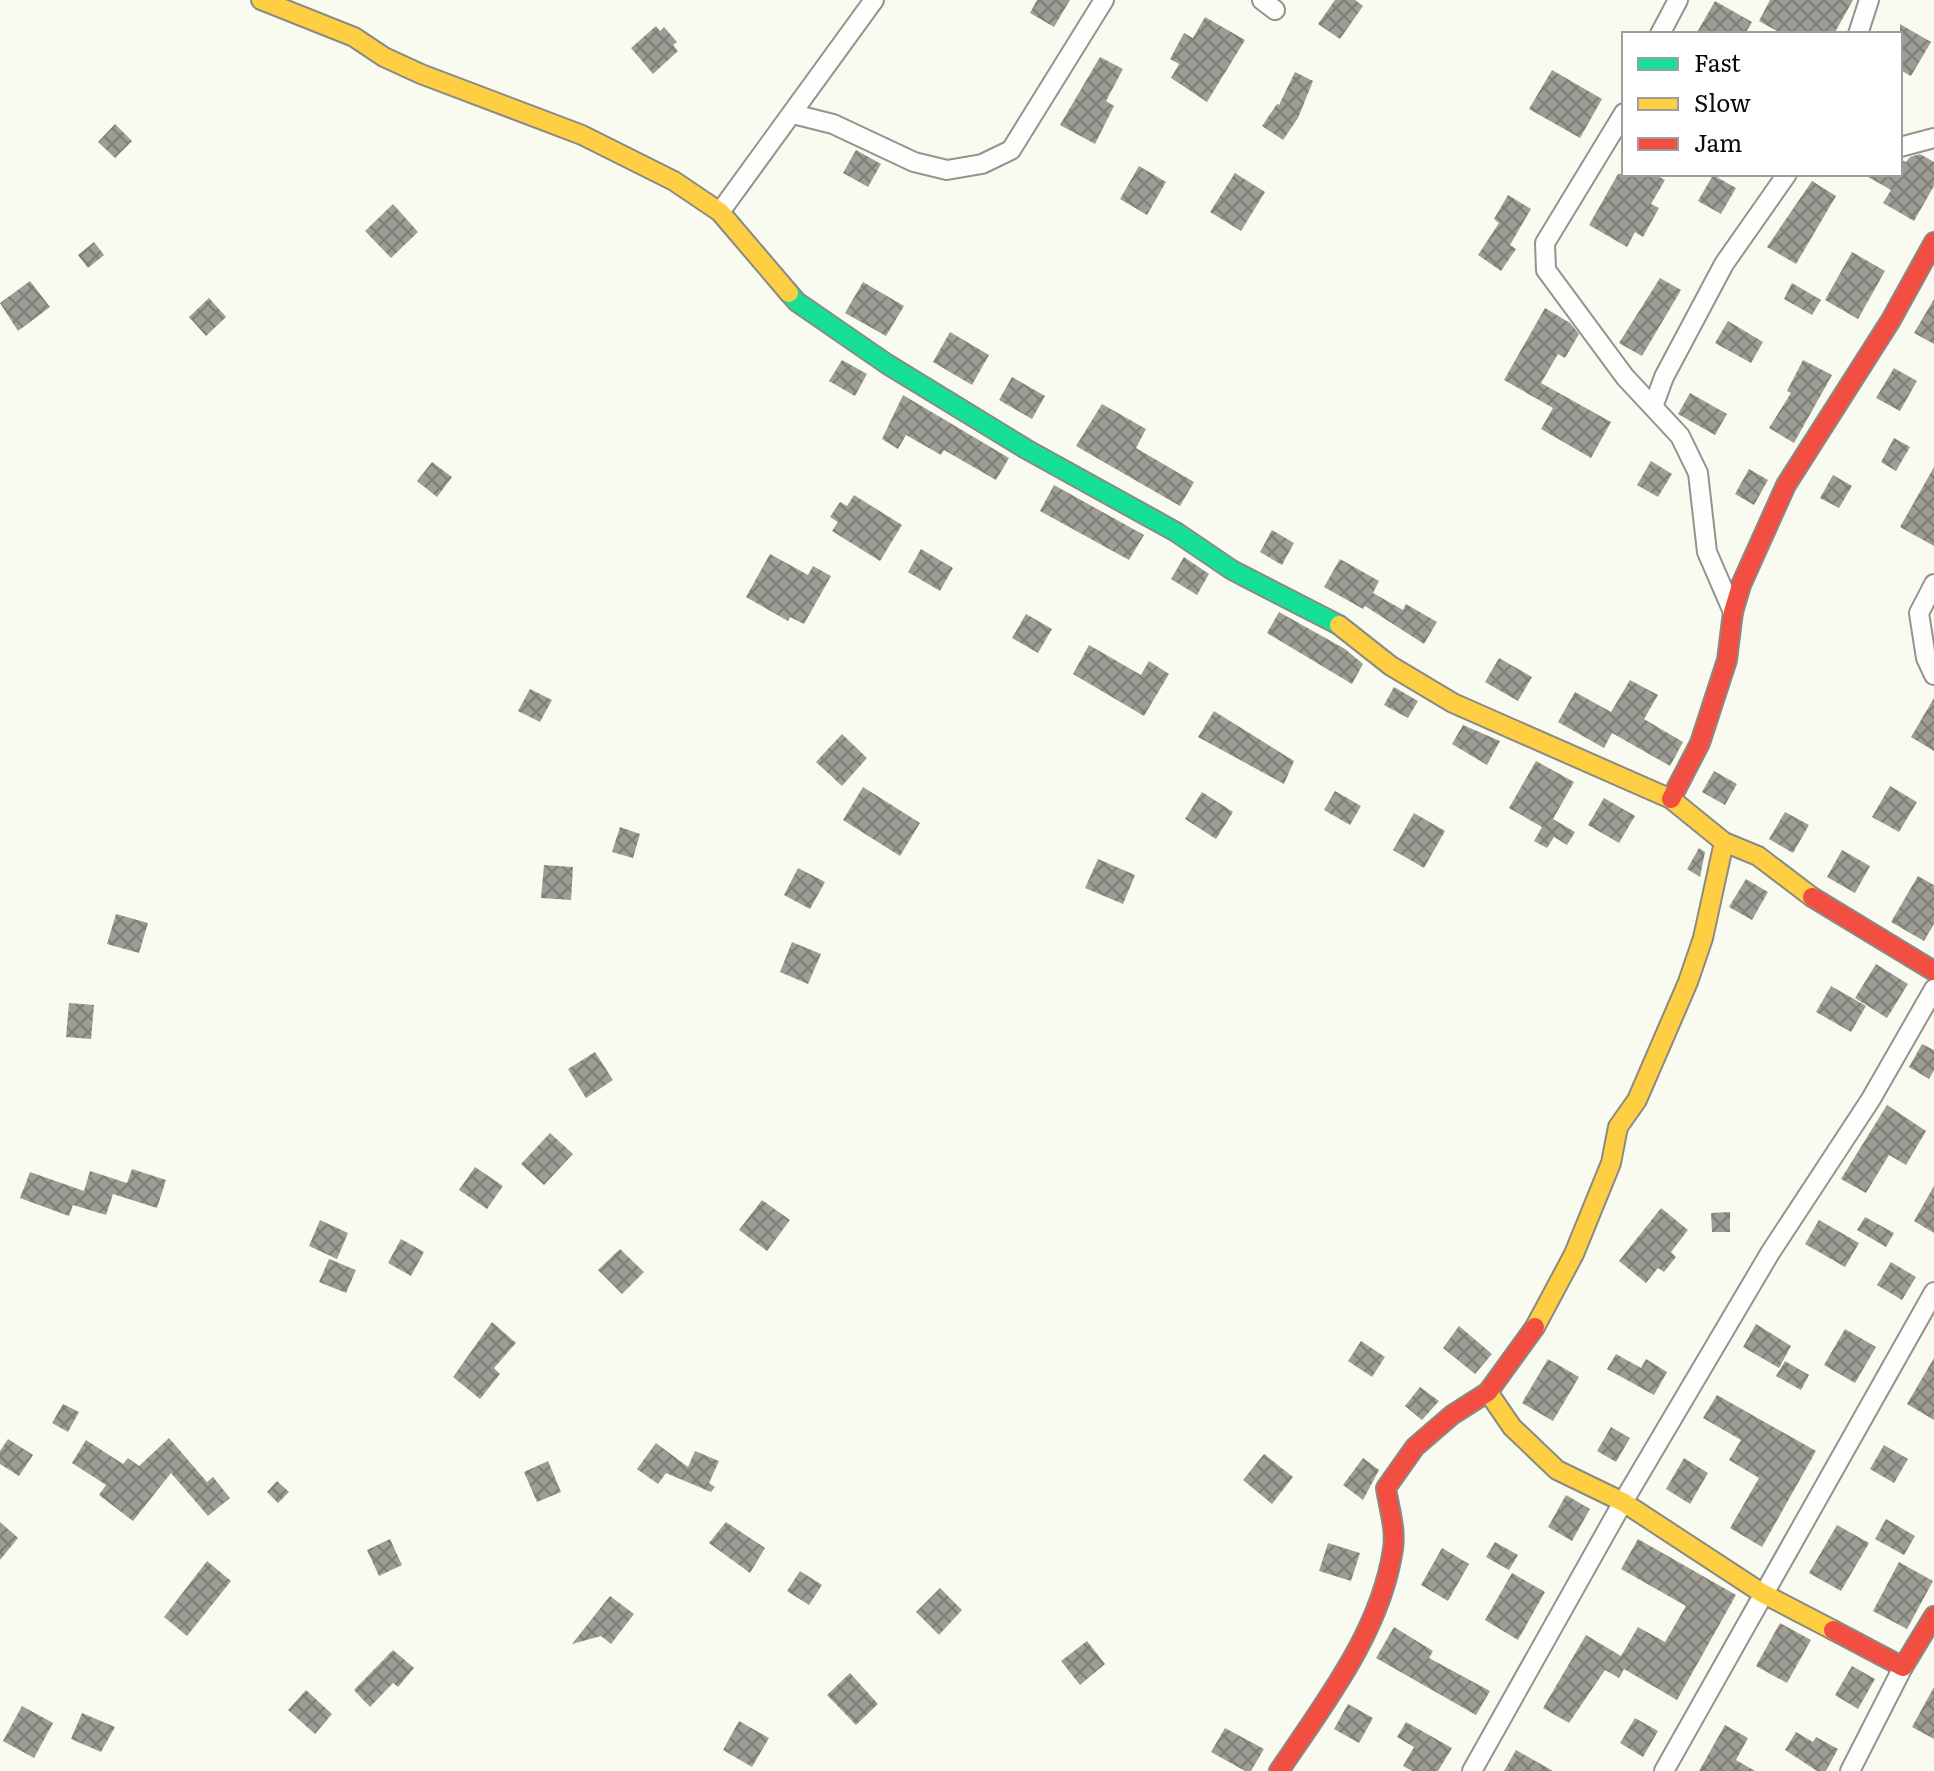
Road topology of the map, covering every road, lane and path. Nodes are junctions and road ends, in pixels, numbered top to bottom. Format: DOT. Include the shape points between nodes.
graph roads {
  1 [pos="261,0"];
  2 [pos="874,0"];
  3 [pos="1104,0"];
  4 [pos="1678,0"];
  5 [pos="1869,0"];
  6 [pos="1661,32"];
  7 [pos="1859,32"];
  8 [pos="793,114"];
  9 [pos="1622,116"];
  10 [pos="1934,138"];
  11 [pos="1902,146"];
  12 [pos="1786,176"];
  13 [pos="720,212"];
  14 [pos="1934,242"];
  15 [pos="1653,407"];
  16 [pos="1934,584"];
  17 [pos="1733,612"];
  18 [pos="1934,675"];
  19 [pos="1671,799"];
  20 [pos="1724,842"];
  21 [pos="1934,971"];
  22 [pos="1934,989"];
  23 [pos="1934,1292"];
  24 [pos="1488,1392"];
  25 [pos="1623,1502"];
  26 [pos="1762,1593"];
  27 [pos="1934,1616"];
  28 [pos="1903,1667"];
  29 [pos="1279,1771"];
  30 [pos="1472,1771"];
  31 [pos="1664,1771"];
  32 [pos="1850,1771"];
  1 -- 13 [label="street" via="354,37 421,74 582,135"];
  2 -- 8 [label="street"];
  3 -- 8 [label="street" via="1011,150 982,164 947,170 914,162 833,124"];
  4 -- 6 [label="street"];
  5 -- 7 [label="street"];
  8 -- 13 [label="street"];
  9 -- 15 [label="street" via="1545,243 1546,270"];
  10 -- 11 [label="street"];
  12 -- 15 [label="street" via="1724,264"];
  13 -- 19 [label="street" via="797,302 887,364 1232,570 1346,629 1391,666 1453,703"];
  14 -- 17 [label="street" via="1786,485"];
  15 -- 17 [label="street" via="1680,436 1698,473 1707,552"];
  16 -- 18 [label="street" via="1919,613"];
  17 -- 19 [label="street" via="1727,660 1700,743"];
  19 -- 20 [label="street"];
  20 -- 21 [label="street" via="1758,856 1807,894"];
  20 -- 24 [label="street" via="1688,982 1637,1100 1618,1127 1595,1207 1533,1332"];
  22 -- 25 [label="street"];
  23 -- 26 [label="street"];
  24 -- 25 [label="street" via="1512,1427 1557,1470"];
  24 -- 29 [label="street" via="1415,1447 1386,1488 1393,1547 1378,1600 1342,1671"];
  25 -- 26 [label="street"];
  25 -- 30 [label="street"];
  26 -- 28 [label="street"];
  26 -- 31 [label="street"];
  27 -- 28 [label="street"];
  28 -- 32 [label="street"];
}
